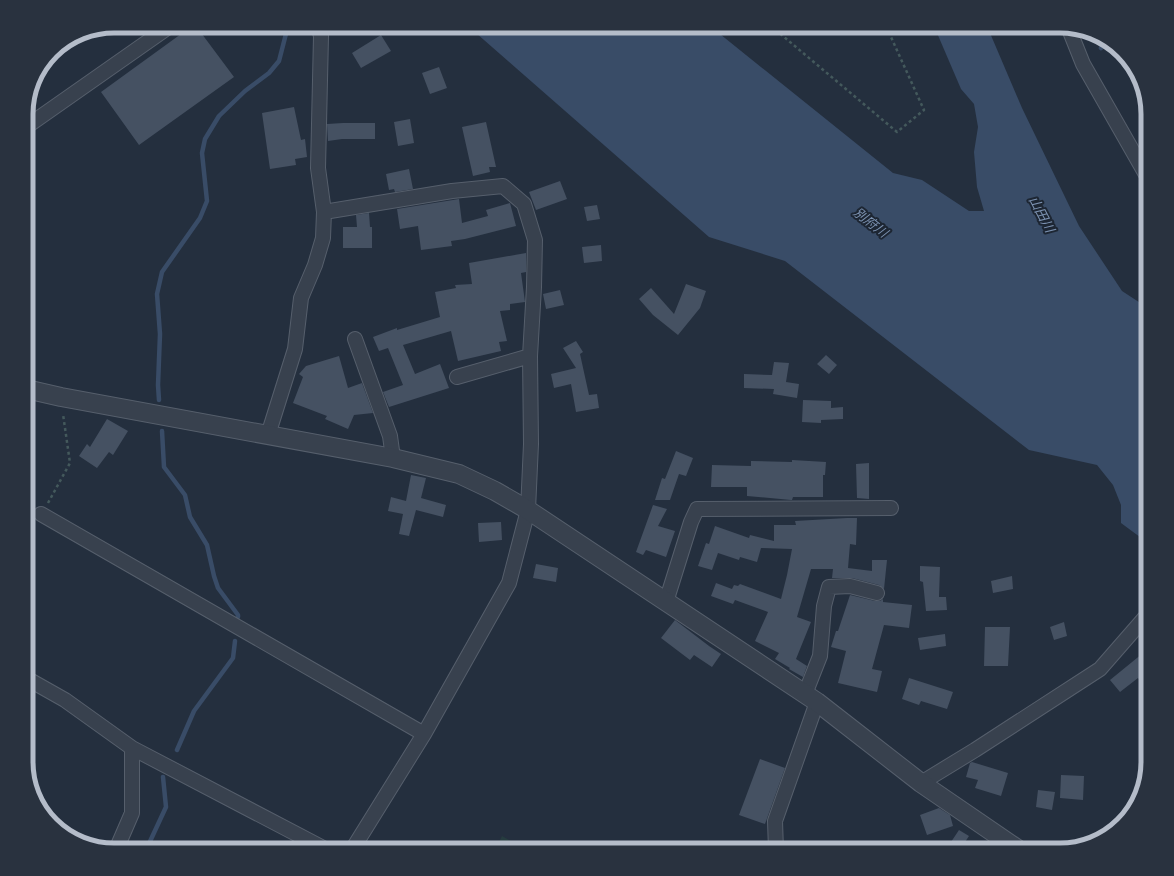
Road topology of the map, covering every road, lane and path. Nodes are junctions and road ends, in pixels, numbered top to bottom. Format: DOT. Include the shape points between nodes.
graph roads {
  1 [pos="160,33"];
  2 [pos="320,33"];
  3 [pos="779,33"];
  4 [pos="889,33"];
  5 [pos="1071,34"];
  6 [pos="33,122"];
  7 [pos="1141,166"];
  8 [pos="324,212"];
  9 [pos="355,339"];
  10 [pos="530,356"];
  11 [pos="457,377"];
  12 [pos="33,391"];
  13 [pos="61,397"];
  14 [pos="268,435"];
  15 [pos="393,458"];
  16 [pos="891,508"];
  17 [pos="528,510"];
  18 [pos="41,514"];
  19 [pos="33,528"];
  20 [pos="877,593"];
  21 [pos="666,602"];
  22 [pos="1141,622"];
  23 [pos="33,682"];
  24 [pos="811,698"];
  25 [pos="424,734"];
  26 [pos="132,748"];
  27 [pos="921,783"];
  28 [pos="119,843"];
  29 [pos="314,843"];
  30 [pos="356,843"];
  31 [pos="776,843"];
  32 [pos="1009,843"];
  1 -- 6 [label="street"];
  2 -- 8 [label="street" via="318,168"];
  3 -- 4 [label="path" via="897,132 924,110"];
  5 -- 7 [label="street" via="1082,64"];
  8 -- 10 [label="street" via="452,191 502,186 524,204 536,240"];
  8 -- 14 [label="street" via="323,238 301,298 295,349"];
  9 -- 15 [label="street" via="390,436"];
  10 -- 11 [label="street"];
  10 -- 17 [label="street" via="531,444"];
  12 -- 13 [label="street"];
  13 -- 14 [label="street"];
  13 -- 18 [label="path" via="70,463"];
  14 -- 15 [label="street"];
  15 -- 17 [label="street" via="458,474"];
  16 -- 21 [label="street" via="697,509"];
  17 -- 21 [label="street"];
  17 -- 25 [label="street" via="509,583"];
  18 -- 19 [label="path"];
  18 -- 25 [label="street"];
  20 -- 24 [label="street" via="850,586 830,586 824,606 820,656"];
  21 -- 24 [label="street"];
  22 -- 27 [label="street" via="1100,669"];
  23 -- 26 [label="street" via="65,700"];
  24 -- 27 [label="street"];
  24 -- 31 [label="street" via="775,821"];
  25 -- 30 [label="street"];
  26 -- 28 [label="street" via="132,814"];
  26 -- 29 [label="street"];
  27 -- 32 [label="street"];
}
